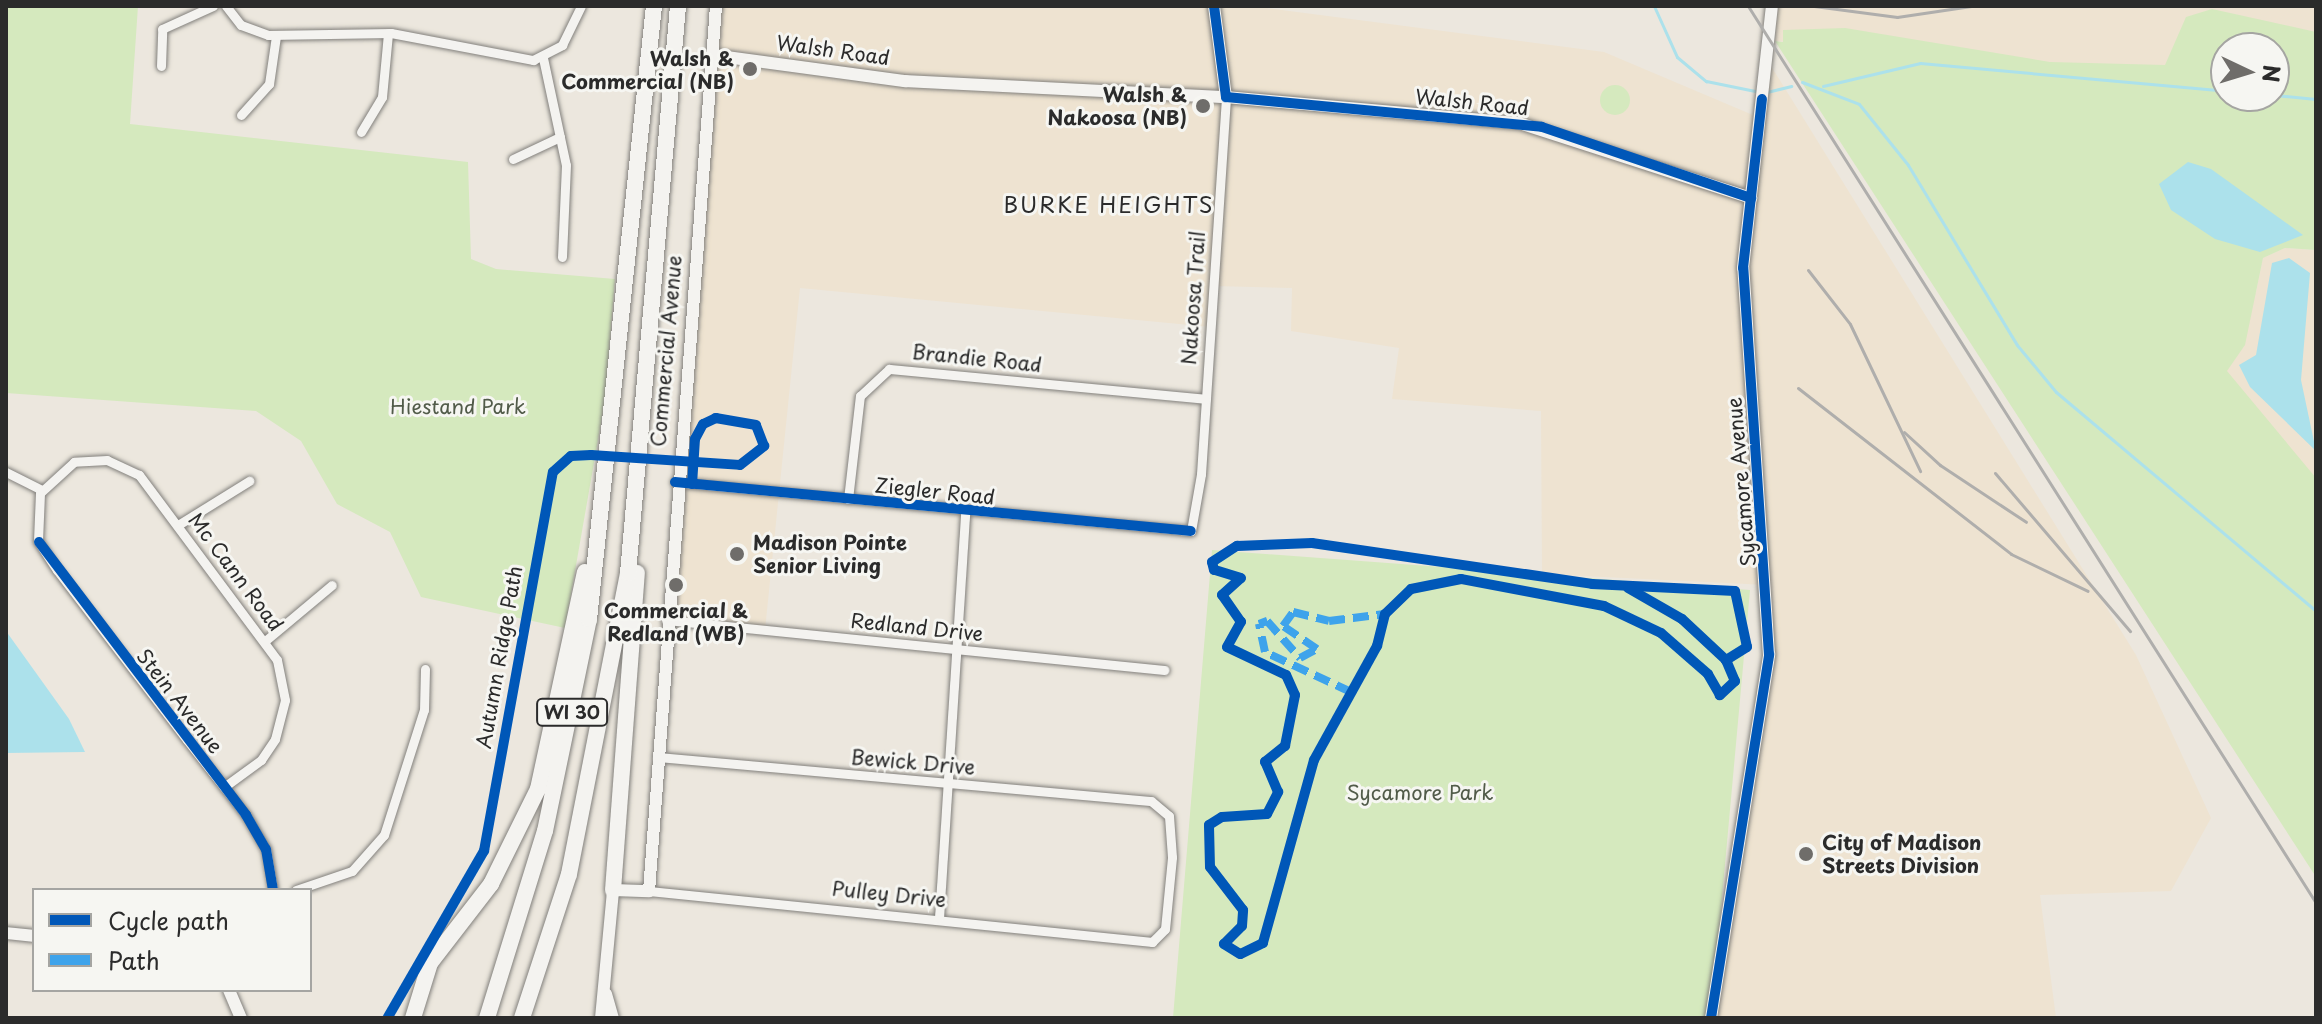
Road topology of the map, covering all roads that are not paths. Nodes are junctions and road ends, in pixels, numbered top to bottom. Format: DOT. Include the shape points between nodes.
graph roads {
  1 [pos="213,6"];
  2 [pos="226,6"];
  3 [pos="581,6"];
  4 [pos="647,6"];
  5 [pos="654,6"];
  6 [pos="681,6"];
  7 [pos="716,6"];
  8 [pos="1772,6"];
  9 [pos="1214,10"];
  10 [pos="388,33"];
  11 [pos="276,36"];
  12 [pos="712,55"];
  13 [pos="543,58"];
  14 [pos="161,66"];
  15 [pos="648,73"];
  16 [pos="1226,97"];
  17 [pos="241,115"];
  18 [pos="361,132"];
  19 [pos="560,137"];
  20 [pos="513,159"];
  21 [pos="1751,198"];
  22 [pos="562,257"];
  23 [pos="617,397"];
  24 [pos="1206,399"];
  25 [pos="642,428"];
  26 [pos="6,472"];
  27 [pos="249,481"];
  28 [pos="675,482"];
  29 [pos="42,490"];
  30 [pos="848,499"];
  31 [pos="965,511"];
  32 [pos="178,525"];
  33 [pos="1191,531"];
  34 [pos="332,585"];
  35 [pos="666,620"];
  36 [pos="265,641"];
  37 [pos="956,649"];
  38 [pos="425,669"];
  39 [pos="1164,670"];
  40 [pos="657,757"];
  41 [pos="948,783"];
  42 [pos="224,787"];
  43 [pos="273,888"];
  44 [pos="302,888"];
  45 [pos="613,890"];
  46 [pos="649,891"];
  47 [pos="939,918"];
  48 [pos="6,933"];
  49 [pos="32,936"];
  50 [pos="1161,939"];
  51 [pos="230,992"];
  52 [pos="606,994"];
  53 [pos="241,1018"];
  54 [pos="413,1018"];
  55 [pos="487,1018"];
  56 [pos="522,1018"];
  57 [pos="601,1018"];
  58 [pos="613,1018"];
  59 [pos="1711,1018"];
  1 -- 14 [label="street" via="162,29"];
  2 -- 11 [label="street" via="246,28"];
  3 -- 13 [label="street" via="560,47"];
  4 -- 15 [label="highway"];
  5 -- 15 [label="highway, WI 30"];
  6 -- 25 [label="highway, WI 30"];
  7 -- 12 [label="street, Commercial Avenue"];
  8 -- 21 [label="street, Sycamore Avenue"];
  9 -- 16 [label="street, Nakoosa Trail"];
  10 -- 11 [label="street"];
  10 -- 13 [label="street"];
  10 -- 18 [label="street" via="382,97"];
  11 -- 17 [label="street" via="269,84"];
  12 -- 16 [label="street, Walsh Road" via="905,81"];
  12 -- 28 [label="street, Commercial Avenue"];
  13 -- 19 [label="street"];
  15 -- 23 [label="highway, WI 30"];
  16 -- 21 [label="street, Walsh Road" via="1542,127"];
  16 -- 24 [label="street, Nakoosa Trail"];
  19 -- 20 [label="street"];
  19 -- 22 [label="street" via="567,177"];
  21 -- 59 [label="street, Sycamore Avenue" via="1743,268 1769,655"];
  23 -- 54 [label="highway" via="538,789 491,884 430,963"];
  23 -- 55 [label="highway, WI 30" via="589,619 562,761"];
  24 -- 30 [label="street, Brandie Road" via="889,369 860,396"];
  24 -- 33 [label="street, Nakoosa Trail"];
  25 -- 45 [label="highway"];
  25 -- 56 [label="highway, WI 30" via="628,573 596,758"];
  26 -- 29 [label="street"];
  27 -- 32 [label="street"];
  28 -- 30 [label="street, Ziegler Road"];
  28 -- 35 [label="street, Commercial Avenue"];
  29 -- 32 [label="street, Mc Cann Road" via="74,462 107,460 139,475"];
  29 -- 42 [label="street, Stein Avenue" via="35,516 44,552"];
  30 -- 31 [label="street, Ziegler Road"];
  31 -- 33 [label="street, Ziegler Road"];
  31 -- 37 [label="street"];
  32 -- 36 [label="street, Mc Cann Road"];
  34 -- 36 [label="street"];
  35 -- 37 [label="street, Redland Drive"];
  35 -- 40 [label="street, Commercial Avenue"];
  36 -- 42 [label="street, Mc Cann Road" via="284,682 282,719 261,760"];
  37 -- 39 [label="street, Redland Drive"];
  37 -- 41 [label="street"];
  38 -- 44 [label="street" via="424,710 384,835 352,871"];
  40 -- 41 [label="street, Bewick Drive"];
  40 -- 46 [label="street, Commercial Avenue"];
  41 -- 47 [label="street"];
  41 -- 50 [label="street, Bewick Drive" via="1164,807 1172,857"];
  42 -- 43 [label="street, Stein Avenue" via="266,849"];
  45 -- 46 [label="street, Pulley Drive"];
  45 -- 52 [label="street"];
  46 -- 47 [label="street, Pulley Drive"];
  47 -- 50 [label="street, Pulley Drive"];
  48 -- 49 [label="street"];
  51 -- 53 [label="street"];
  52 -- 57 [label="street"];
  52 -- 58 [label="street"];
}
